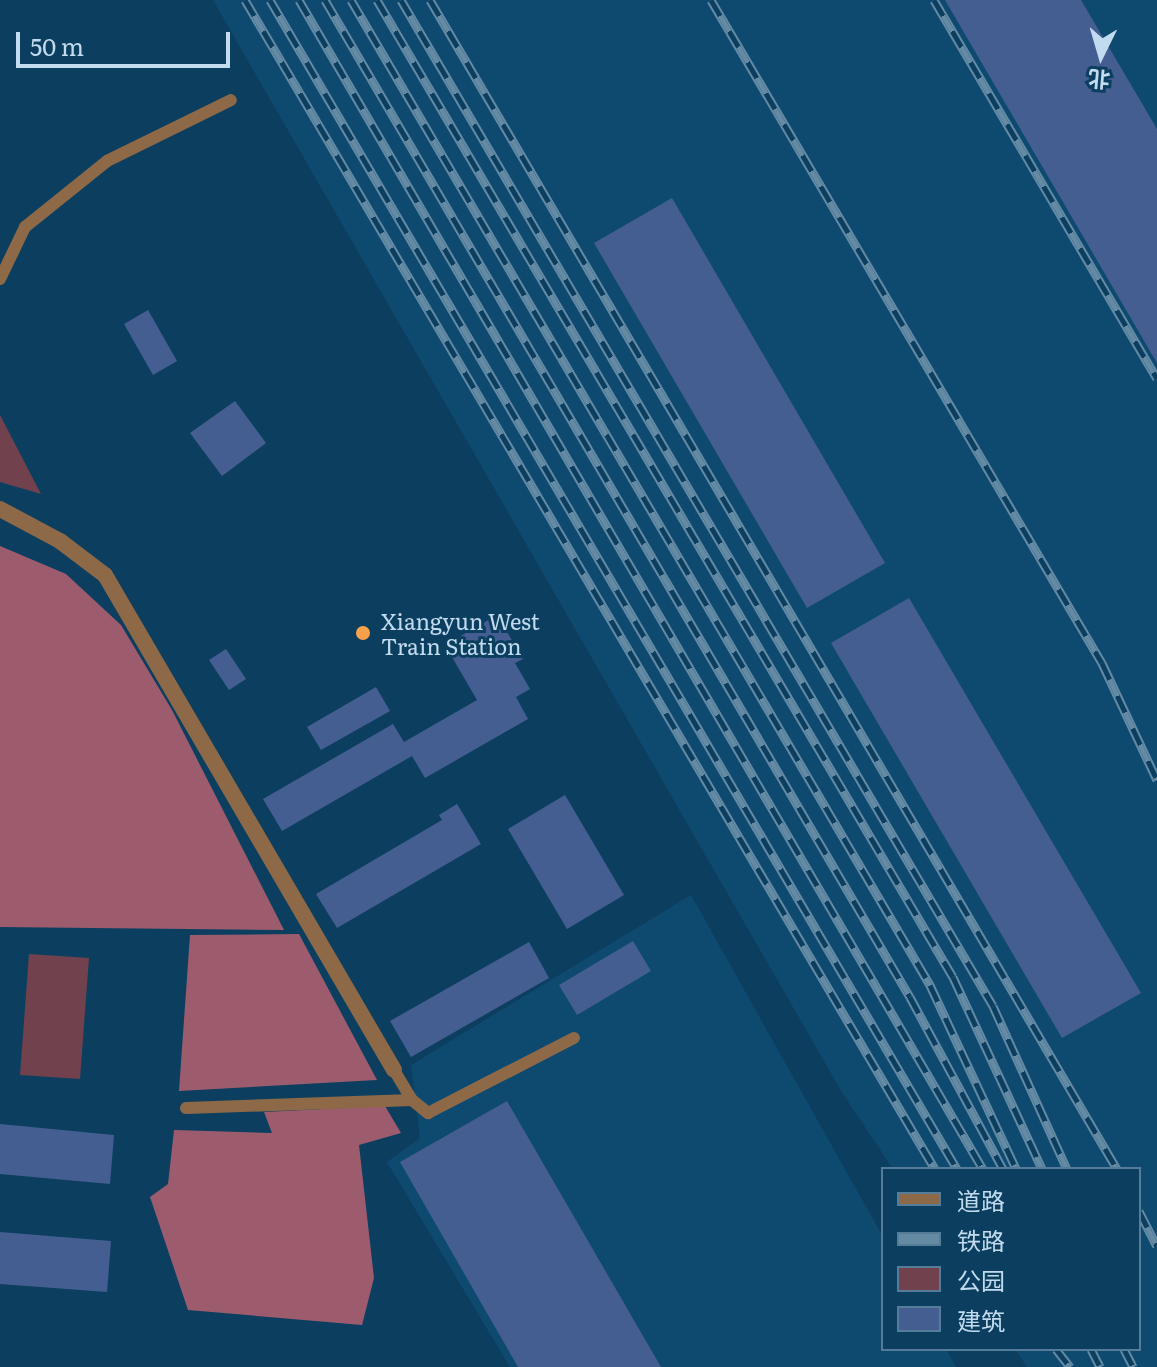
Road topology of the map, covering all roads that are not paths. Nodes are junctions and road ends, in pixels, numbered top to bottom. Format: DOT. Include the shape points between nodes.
graph roads {
  1 [pos="231,100"];
  2 [pos="0,279"];
  3 [pos="0,509"];
  4 [pos="574,1038"];
  5 [pos="394,1070"];
  6 [pos="412,1100"];
  7 [pos="186,1108"];
  1 -- 2 [label="lane" via="107,161 25,227"];
  3 -- 5 [label="street" via="60,541 105,575"];
  4 -- 6 [label="lane" via="428,1113"];
  5 -- 6 [label="lane"];
  6 -- 7 [label="lane"];
}
